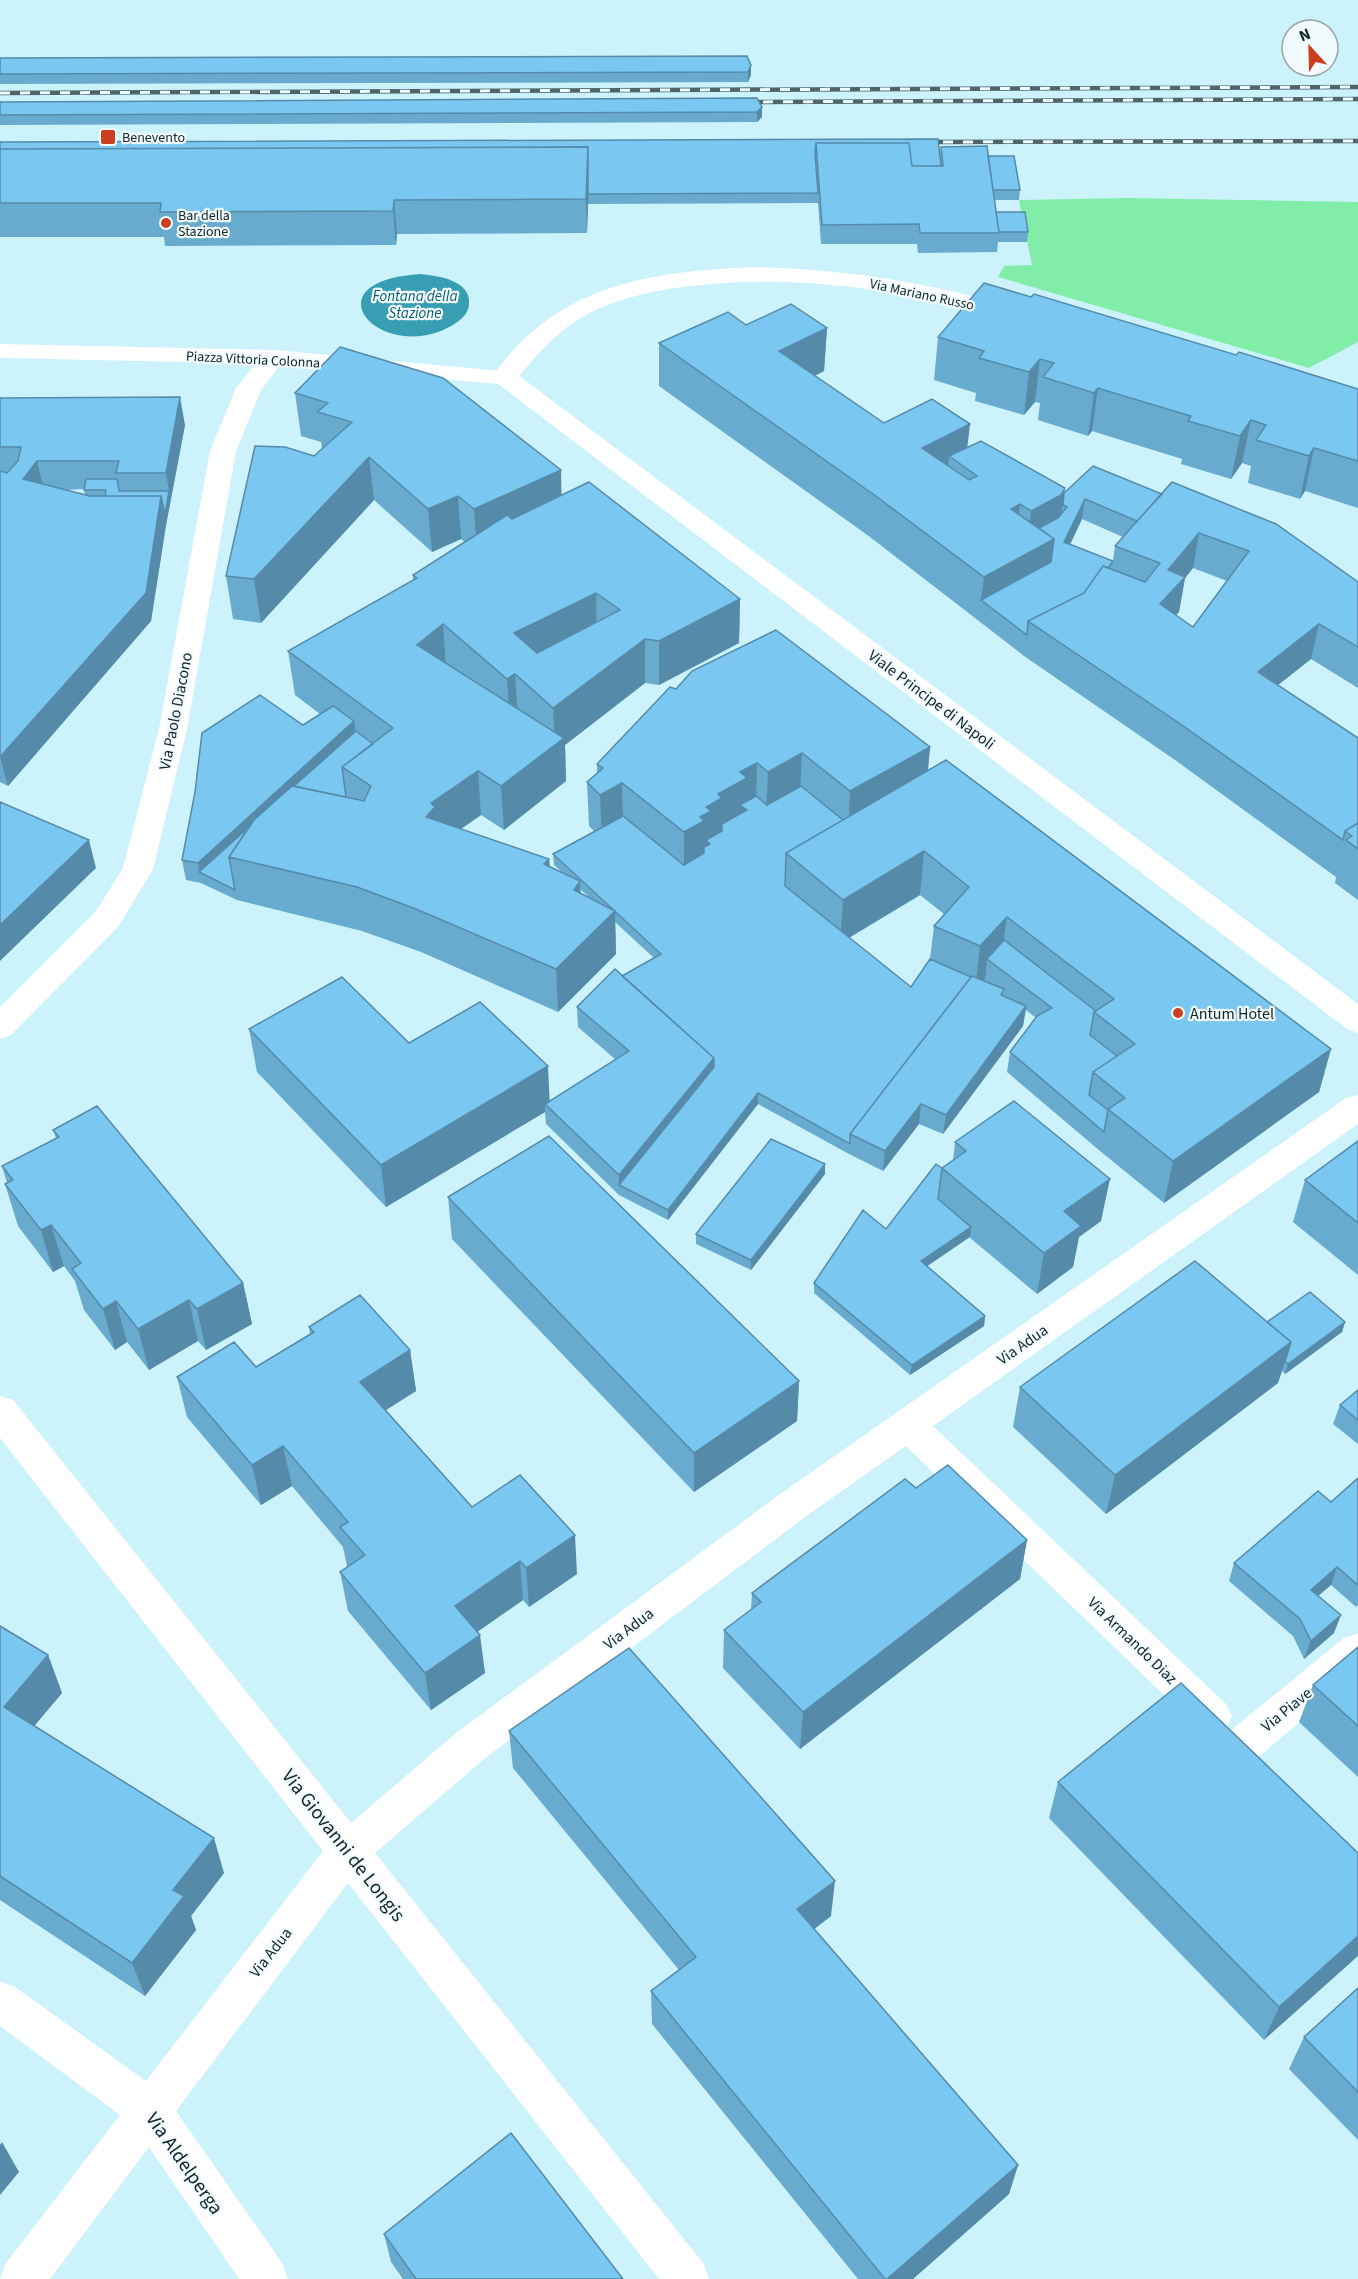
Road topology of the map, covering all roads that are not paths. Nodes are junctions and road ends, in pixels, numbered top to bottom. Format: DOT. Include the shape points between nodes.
graph roads {
  1 [pos="1030,318"];
  2 [pos="0,351"];
  3 [pos="274,357"];
  4 [pos="506,377"];
  5 [pos="1358,1021"];
  6 [pos="0,1027"];
  7 [pos="1358,1107"];
  8 [pos="0,1412"];
  9 [pos="908,1425"];
  10 [pos="1358,1650"];
  11 [pos="1255,1757"];
  12 [pos="348,1851"];
  13 [pos="0,2001"];
  14 [pos="150,2110"];
  15 [pos="22,2279"];
  16 [pos="266,2279"];
  17 [pos="687,2279"];
  1 -- 4 [label="street, Via Mariano Russo" via="927,292 855,280 742,275 684,280 622,291 580,308 535,340"];
  2 -- 3 [label="street, Piazza Vittoria Colonna"];
  3 -- 4 [label="street, Piazza Vittoria Colonna"];
  3 -- 6 [label="street, Via Paolo Diacono" via="249,388 223,451 173,729 138,869 107,920"];
  4 -- 5 [label="street, Viale Principe di Napoli"];
  7 -- 9 [label="street, Via Adua"];
  8 -- 12 [label="street, Via Giovanni de Longis"];
  9 -- 11 [label="street, Via Armando Diaz"];
  9 -- 12 [label="street, Via Adua" via="796,1503 470,1746"];
  10 -- 11 [label="street, Via Piave"];
  12 -- 14 [label="street, Via Adua"];
  12 -- 17 [label="street, Via Giovanni de Longis"];
  13 -- 14 [label="street, Via Aldelperga"];
  14 -- 15 [label="street, Via Adua"];
  14 -- 16 [label="street, Via Aldelperga"];
}
